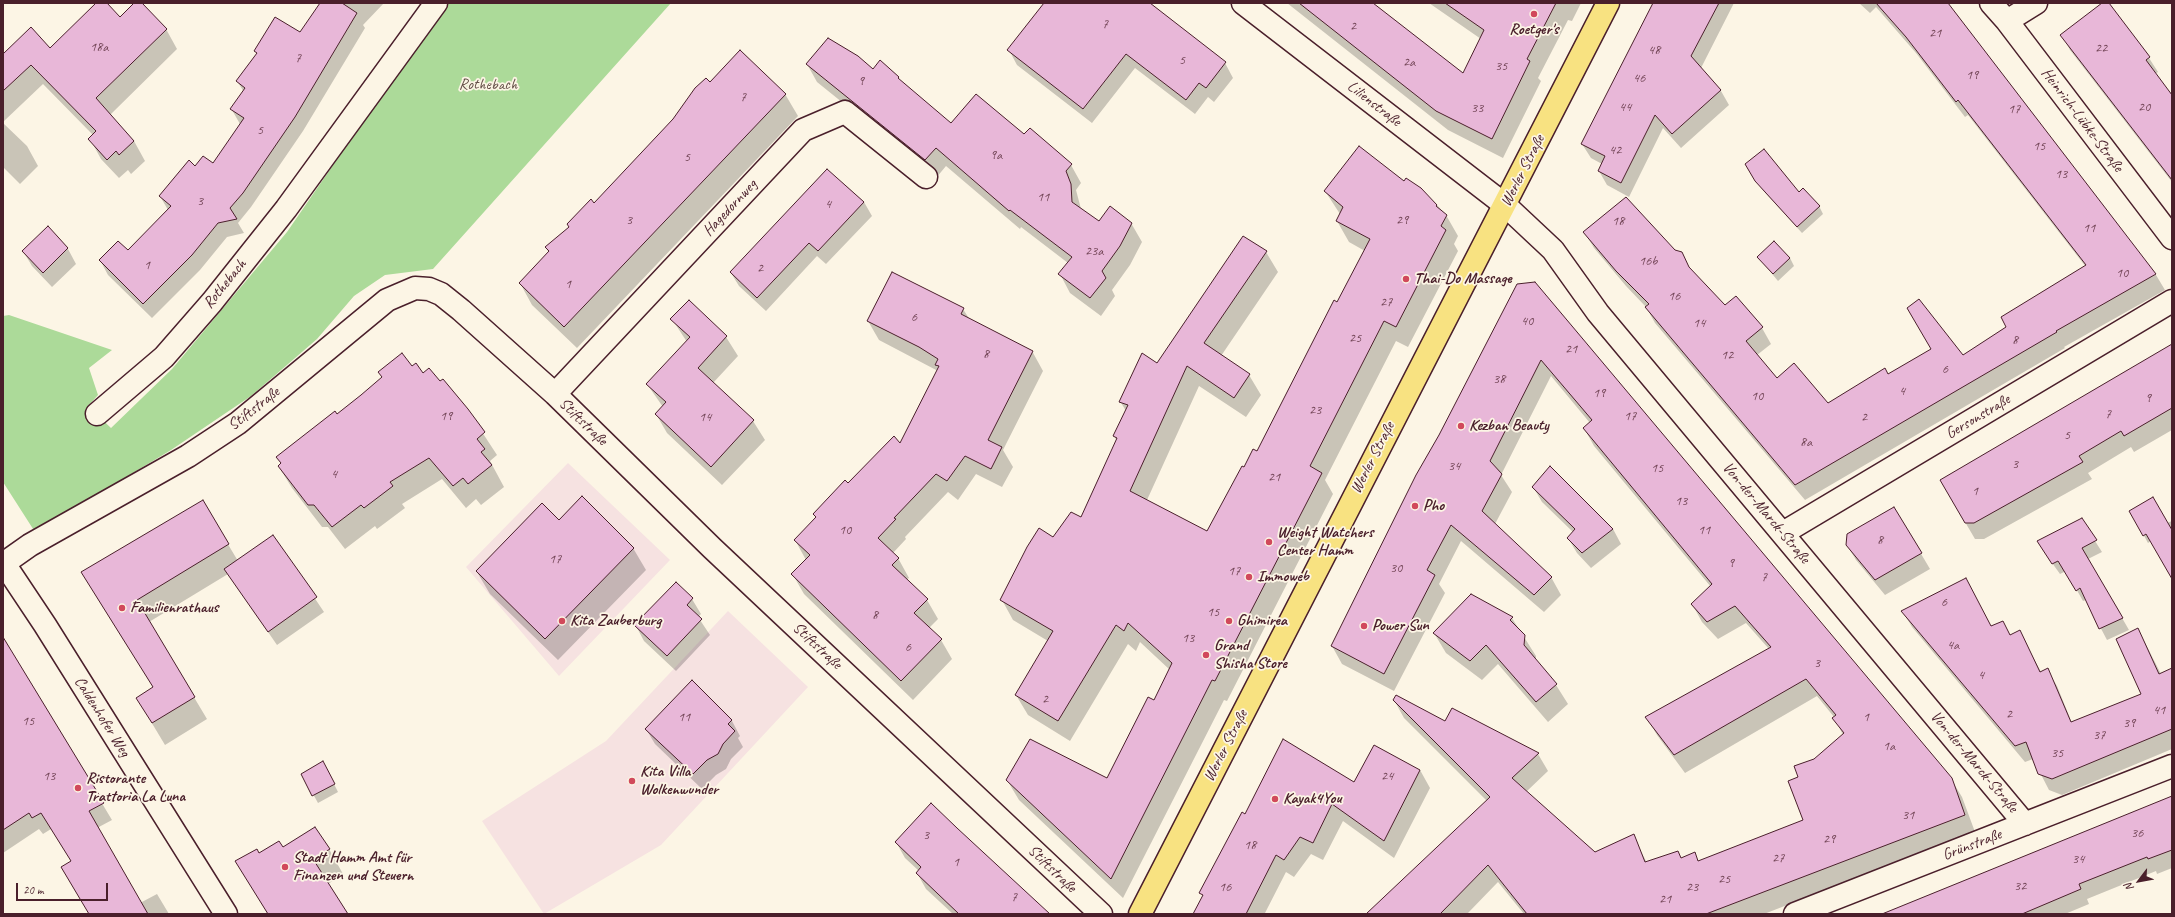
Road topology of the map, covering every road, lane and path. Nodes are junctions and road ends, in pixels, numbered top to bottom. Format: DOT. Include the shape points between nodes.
graph roads {
  1 [pos="436,3"];
  2 [pos="1243,3"];
  3 [pos="1608,3"];
  4 [pos="1991,3"];
  5 [pos="2036,3"];
  6 [pos="2007,21"];
  7 [pos="926,177"];
  8 [pos="1505,205"];
  9 [pos="2172,238"];
  10 [pos="2172,301"];
  11 [pos="555,394"];
  12 [pos="97,414"];
  13 [pos="1783,533"];
  14 [pos="3,563"];
  15 [pos="2172,766"];
  16 [pos="2025,824"];
  17 [pos="226,914"];
  18 [pos="1101,914"];
  19 [pos="1140,914"];
  20 [pos="1795,914"];
  1 -- 12 [label="street, Rothebach" via="286,208 212,302 164,358"];
  2 -- 8 [label="street, Lilienstraße"];
  3 -- 8 [label="main road, Werler Straße"];
  4 -- 6 [label="street, Heinrich-Lübke-Straße"];
  5 -- 6 [label="street"];
  6 -- 9 [label="street, Heinrich-Lübke-Straße"];
  7 -- 11 [label="street, Hagedornweg" via="845,112 803,130"];
  8 -- 13 [label="street, Von-der-Marck-Straße" via="1553,250 1598,313"];
  8 -- 19 [label="main road, Werler Straße"];
  10 -- 13 [label="street, Gersonstraße"];
  11 -- 14 [label="street, Stiftstraße" via="441,294 424,288 415,288 387,300 238,423 188,456 30,545"];
  11 -- 18 [label="street, Stiftstraße" via="712,548"];
  13 -- 16 [label="street, Von-der-Marck-Straße"];
  14 -- 17 [label="street, Caldenhofer Weg" via="45,625"];
  15 -- 16 [label="street, Grünstraße"];
  16 -- 20 [label="street, Grünstraße"];
}
